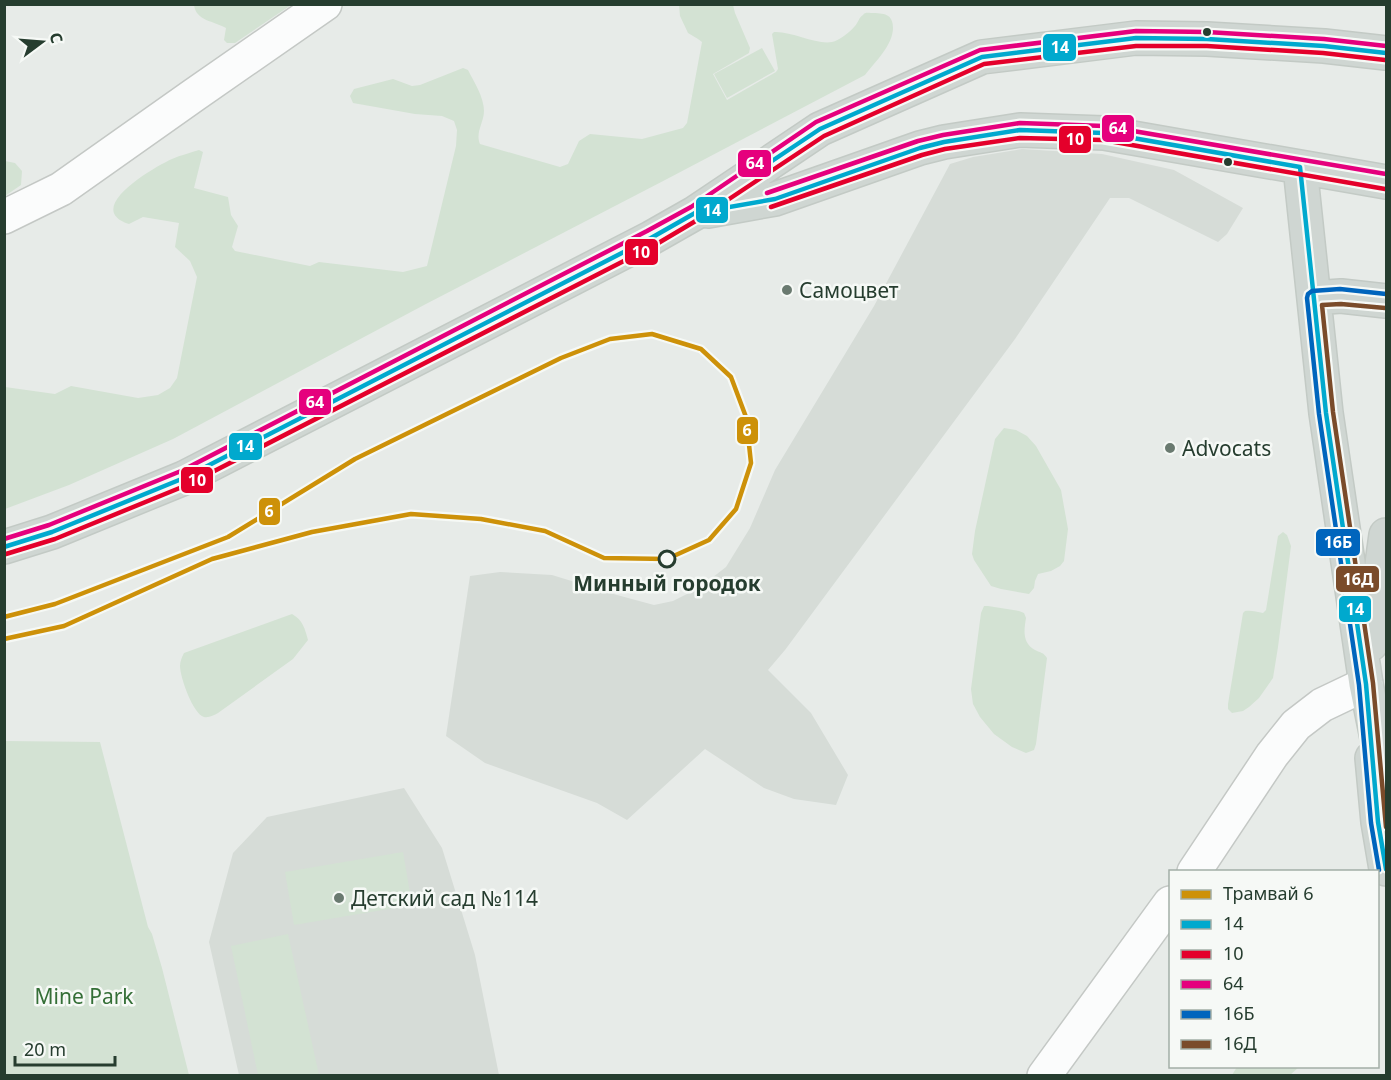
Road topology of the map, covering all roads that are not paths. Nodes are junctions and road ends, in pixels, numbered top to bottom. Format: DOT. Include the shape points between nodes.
graph roads {
  1 [pos="325,4"];
  2 [pos="1386,53"];
  3 [pos="1300,167"];
  4 [pos="1386,182"];
  5 [pos="694,213"];
  6 [pos="4,217"];
  7 [pos="1314,298"];
  8 [pos="1386,301"];
  9 [pos="1386,535"];
  10 [pos="4,547"];
  11 [pos="1366,684"];
  12 [pos="1386,782"];
  13 [pos="1386,869"];
  14 [pos="1195,870"];
  15 [pos="1169,904"];
  16 [pos="1044,1076"];
  1 -- 6 [label="street" via="61,189"];
  2 -- 5 [label="main road" via="1324,46 1136,38 982,57 820,129"];
  3 -- 4 [label="main road"];
  3 -- 5 [label="main road" via="1104,133 1020,130 920,148 775,199"];
  3 -- 7 [label="main road"];
  5 -- 10 [label="main road" via="184,478 52,532"];
  7 -- 8 [label="main road" via="1341,296"];
  7 -- 11 [label="main road" via="1326,413"];
  9 -- 11 [label="main road"];
  11 -- 12 [label="main road"];
  11 -- 13 [label="main road"];
  11 -- 14 [label="street" via="1322,705 1296,725"];
  15 -- 16 [label="street"];
}
